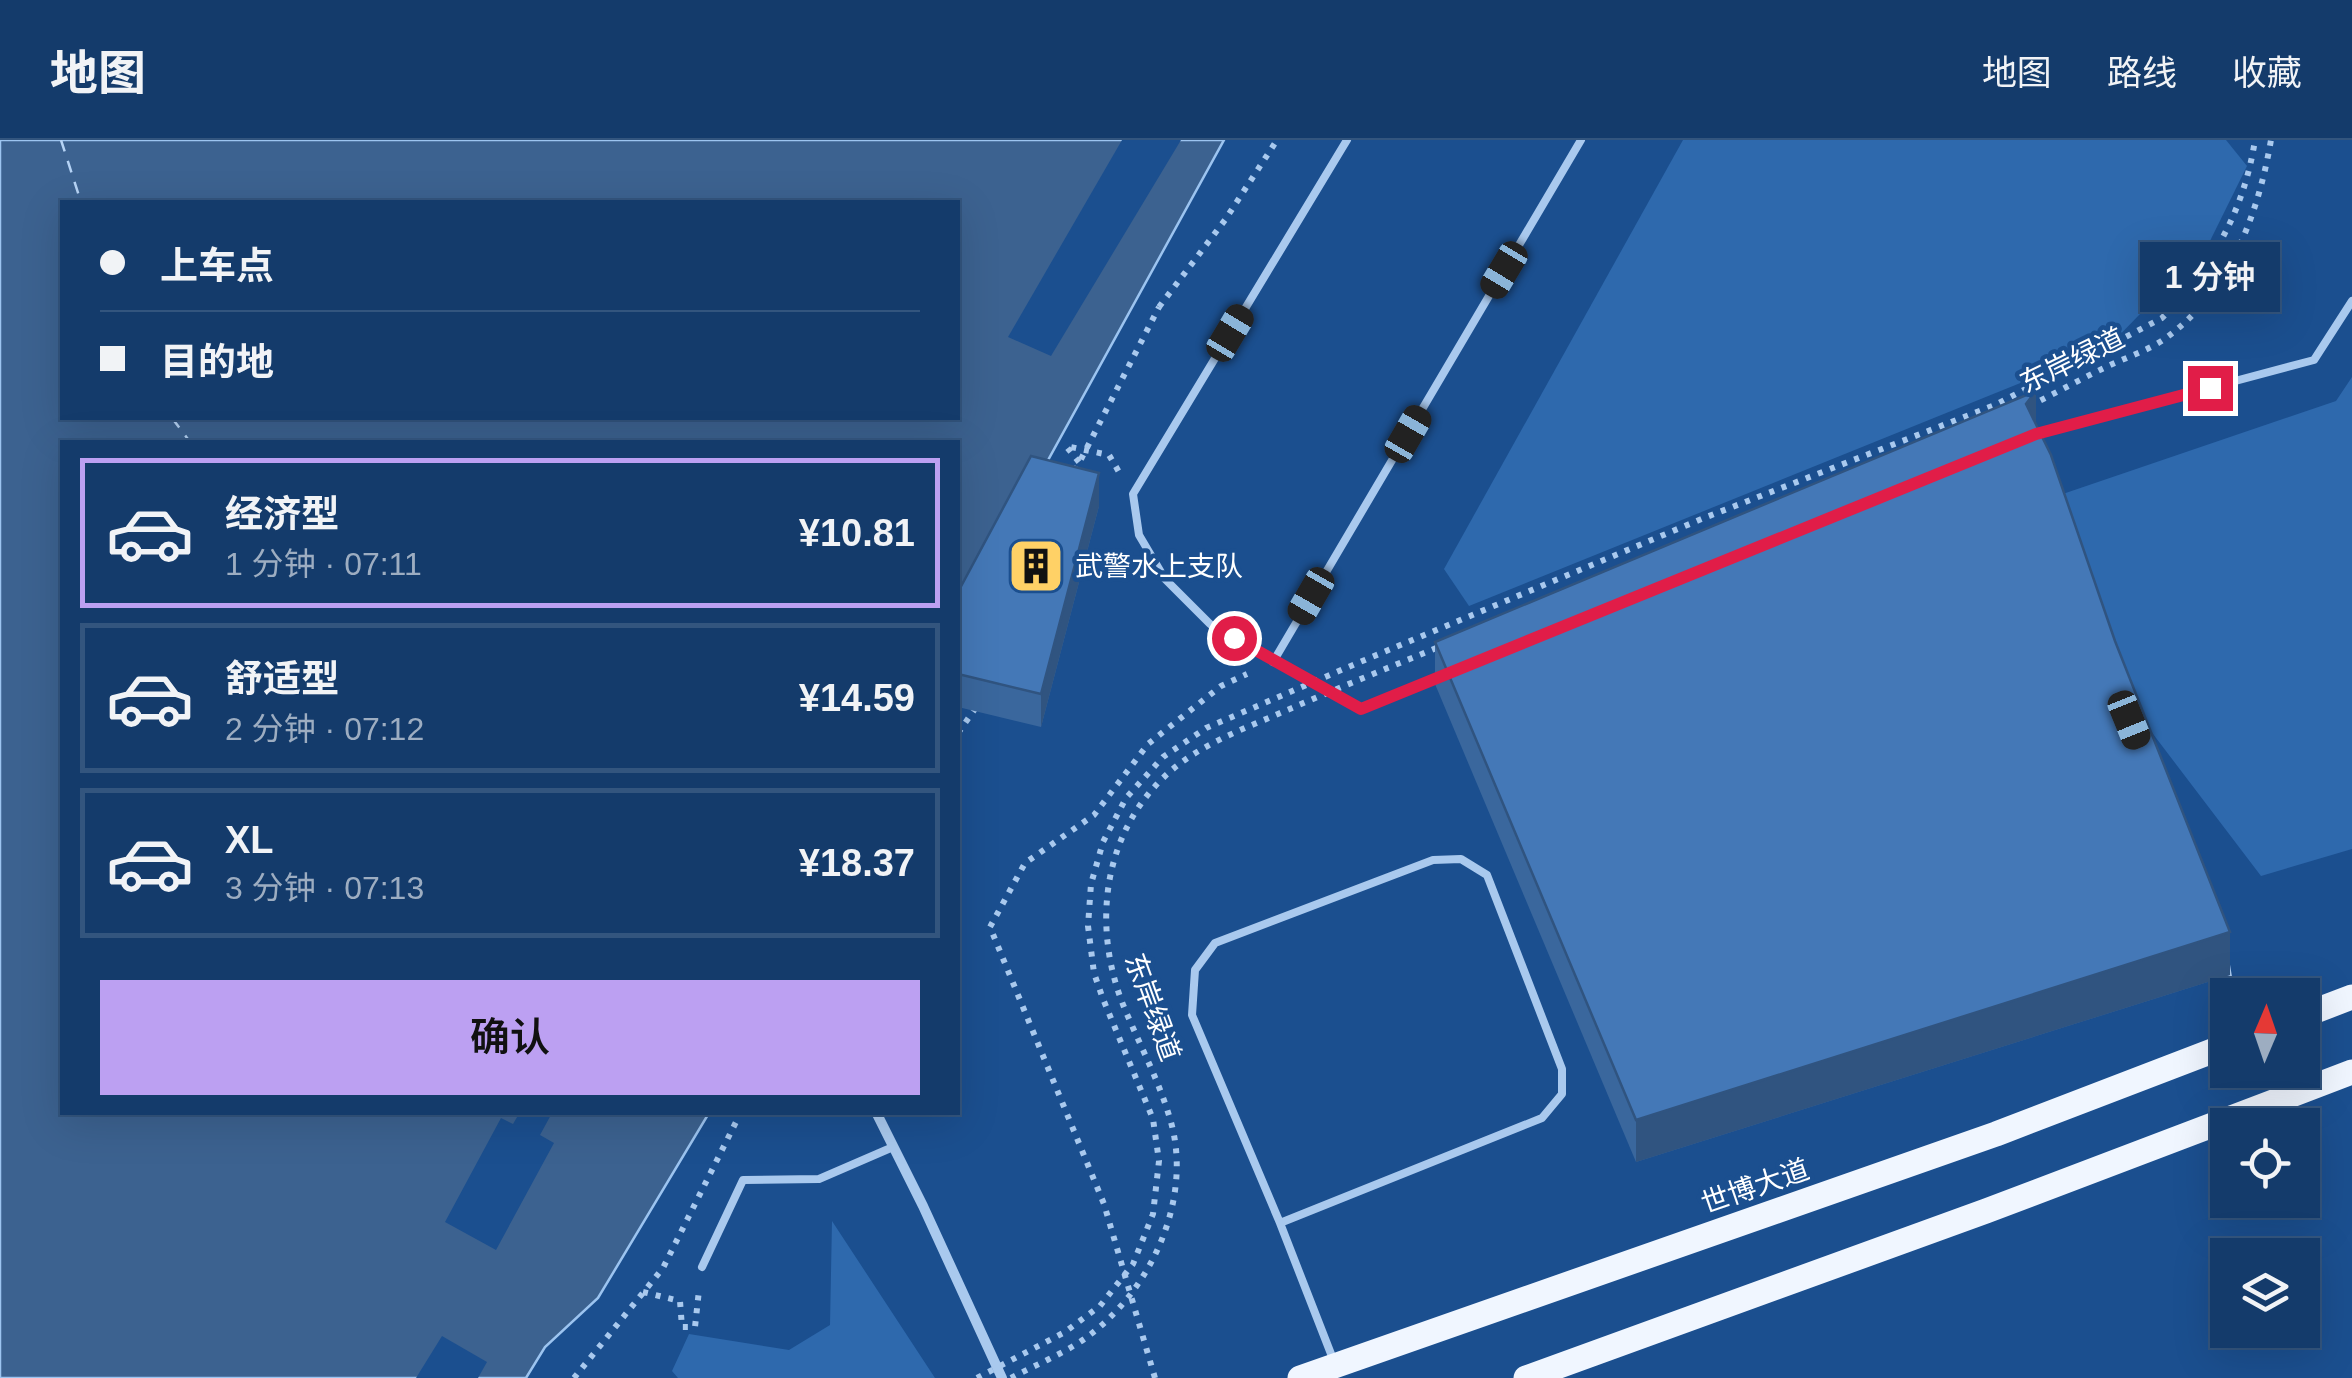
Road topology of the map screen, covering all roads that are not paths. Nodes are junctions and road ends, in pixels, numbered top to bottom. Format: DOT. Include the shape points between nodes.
graph roads {
  1 [pos="1347,140"];
  2 [pos="1581,140"];
  3 [pos="2352,301"];
  4 [pos="2036,434"];
  5 [pos="2018,442"];
  6 [pos="2042,452"];
  7 [pos="1272,662"];
  8 [pos="1452,672"];
  9 [pos="2223,956"];
  10 [pos="2230,978"];
  11 [pos="2352,996"];
  12 [pos="2320,1009"];
  13 [pos="2210,1051"];
  14 [pos="2352,1072"];
  15 [pos="878,1115"];
  16 [pos="894,1147"];
  17 [pos="1280,1223"];
  18 [pos="702,1268"];
  19 [pos="1335,1363"];
  20 [pos="1002,1378"];
  21 [pos="1300,1378"];
  22 [pos="1526,1378"];
  1 -- 7 [label="lane" via="1133,494 1140,536 1166,579 1210,624"];
  2 -- 7 [label="lane"];
  3 -- 4 [label="lane" via="2314,360"];
  4 -- 5 [label="lane"];
  4 -- 6 [label="lane"];
  7 -- 8 [label="lane" via="1361,709"];
  9 -- 10 [label="lane"];
  11 -- 12 [label="main road"];
  13 -- 19 [label="main road, 世博大道" via="1996,1134"];
  14 -- 22 [label="main road"];
  15 -- 16 [label="street"];
  16 -- 18 [label="lane" via="820,1179 743,1180"];
  16 -- 20 [label="street"];
  17 -- 17 [label="lane" via="1192,1015 1195,970 1216,944 1433,860 1461,860 1487,875 1562,1069 1562,1094 1542,1118"];
  17 -- 19 [label="lane"];
  19 -- 21 [label="main road, 世博大道"];
}
